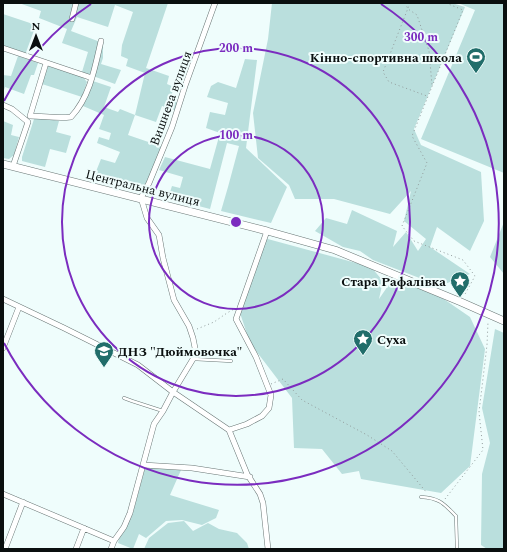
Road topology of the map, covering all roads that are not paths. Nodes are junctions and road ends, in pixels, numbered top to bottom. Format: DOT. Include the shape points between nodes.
graph roads {
  1 [pos="76,3"];
  2 [pos="215,3"];
  3 [pos="72,19"];
  4 [pos="101,41"];
  5 [pos="3,48"];
  6 [pos="46,63"];
  7 [pos="92,78"];
  8 [pos="3,105"];
  9 [pos="30,116"];
  10 [pos="28,122"];
  11 [pos="3,164"];
  12 [pos="13,166"];
  13 [pos="141,198"];
  14 [pos="266,230"];
  15 [pos="3,299"];
  16 [pos="19,307"];
  17 [pos="504,321"];
  18 [pos="3,348"];
  19 [pos="192,359"];
  20 [pos="231,361"];
  21 [pos="173,392"];
  22 [pos="124,398"];
  23 [pos="163,411"];
  24 [pos="229,430"];
  25 [pos="143,465"];
  26 [pos="250,477"];
  27 [pos="3,494"];
  28 [pos="421,497"];
  29 [pos="23,502"];
  30 [pos="84,528"];
  31 [pos="114,540"];
  32 [pos="5,549"];
  33 [pos="76,549"];
  34 [pos="111,549"];
  35 [pos="268,549"];
  36 [pos="457,549"];
  1 -- 3 [label="street"];
  2 -- 13 [label="street, Вишнева вулиця" via="172,127"];
  4 -- 7 [label="street"];
  5 -- 6 [label="street"];
  6 -- 7 [label="street"];
  6 -- 9 [label="street"];
  7 -- 9 [label="street" via="78,109 71,117"];
  8 -- 10 [label="street"];
  9 -- 10 [label="street"];
  10 -- 12 [label="street"];
  11 -- 12 [label="main road, Центральна вулиця"];
  12 -- 13 [label="main road, Центральна вулиця"];
  13 -- 14 [label="main road, Центральна вулиця"];
  13 -- 19 [label="street" via="147,218 159,235 174,300 193,338 195,348"];
  14 -- 17 [label="main road, Центральна вулиця" via="335,250"];
  14 -- 24 [label="street" via="236,319 256,357 271,395 269,408 262,416"];
  15 -- 16 [label="street"];
  16 -- 18 [label="street"];
  16 -- 21 [label="street" via="138,365"];
  19 -- 20 [label="lane"];
  19 -- 21 [label="street"];
  21 -- 23 [label="street"];
  21 -- 24 [label="street"];
  22 -- 23 [label="lane"];
  23 -- 25 [label="street" via="154,424"];
  24 -- 26 [label="street"];
  25 -- 26 [label="street" via="192,468"];
  25 -- 31 [label="street" via="130,513"];
  26 -- 35 [label="street" via="263,503"];
  27 -- 29 [label="street"];
  28 -- 36 [label="lane" via="442,502 456,516"];
  29 -- 30 [label="street"];
  29 -- 32 [label="street"];
  30 -- 31 [label="street"];
  30 -- 33 [label="street"];
  31 -- 34 [label="street"];
}
